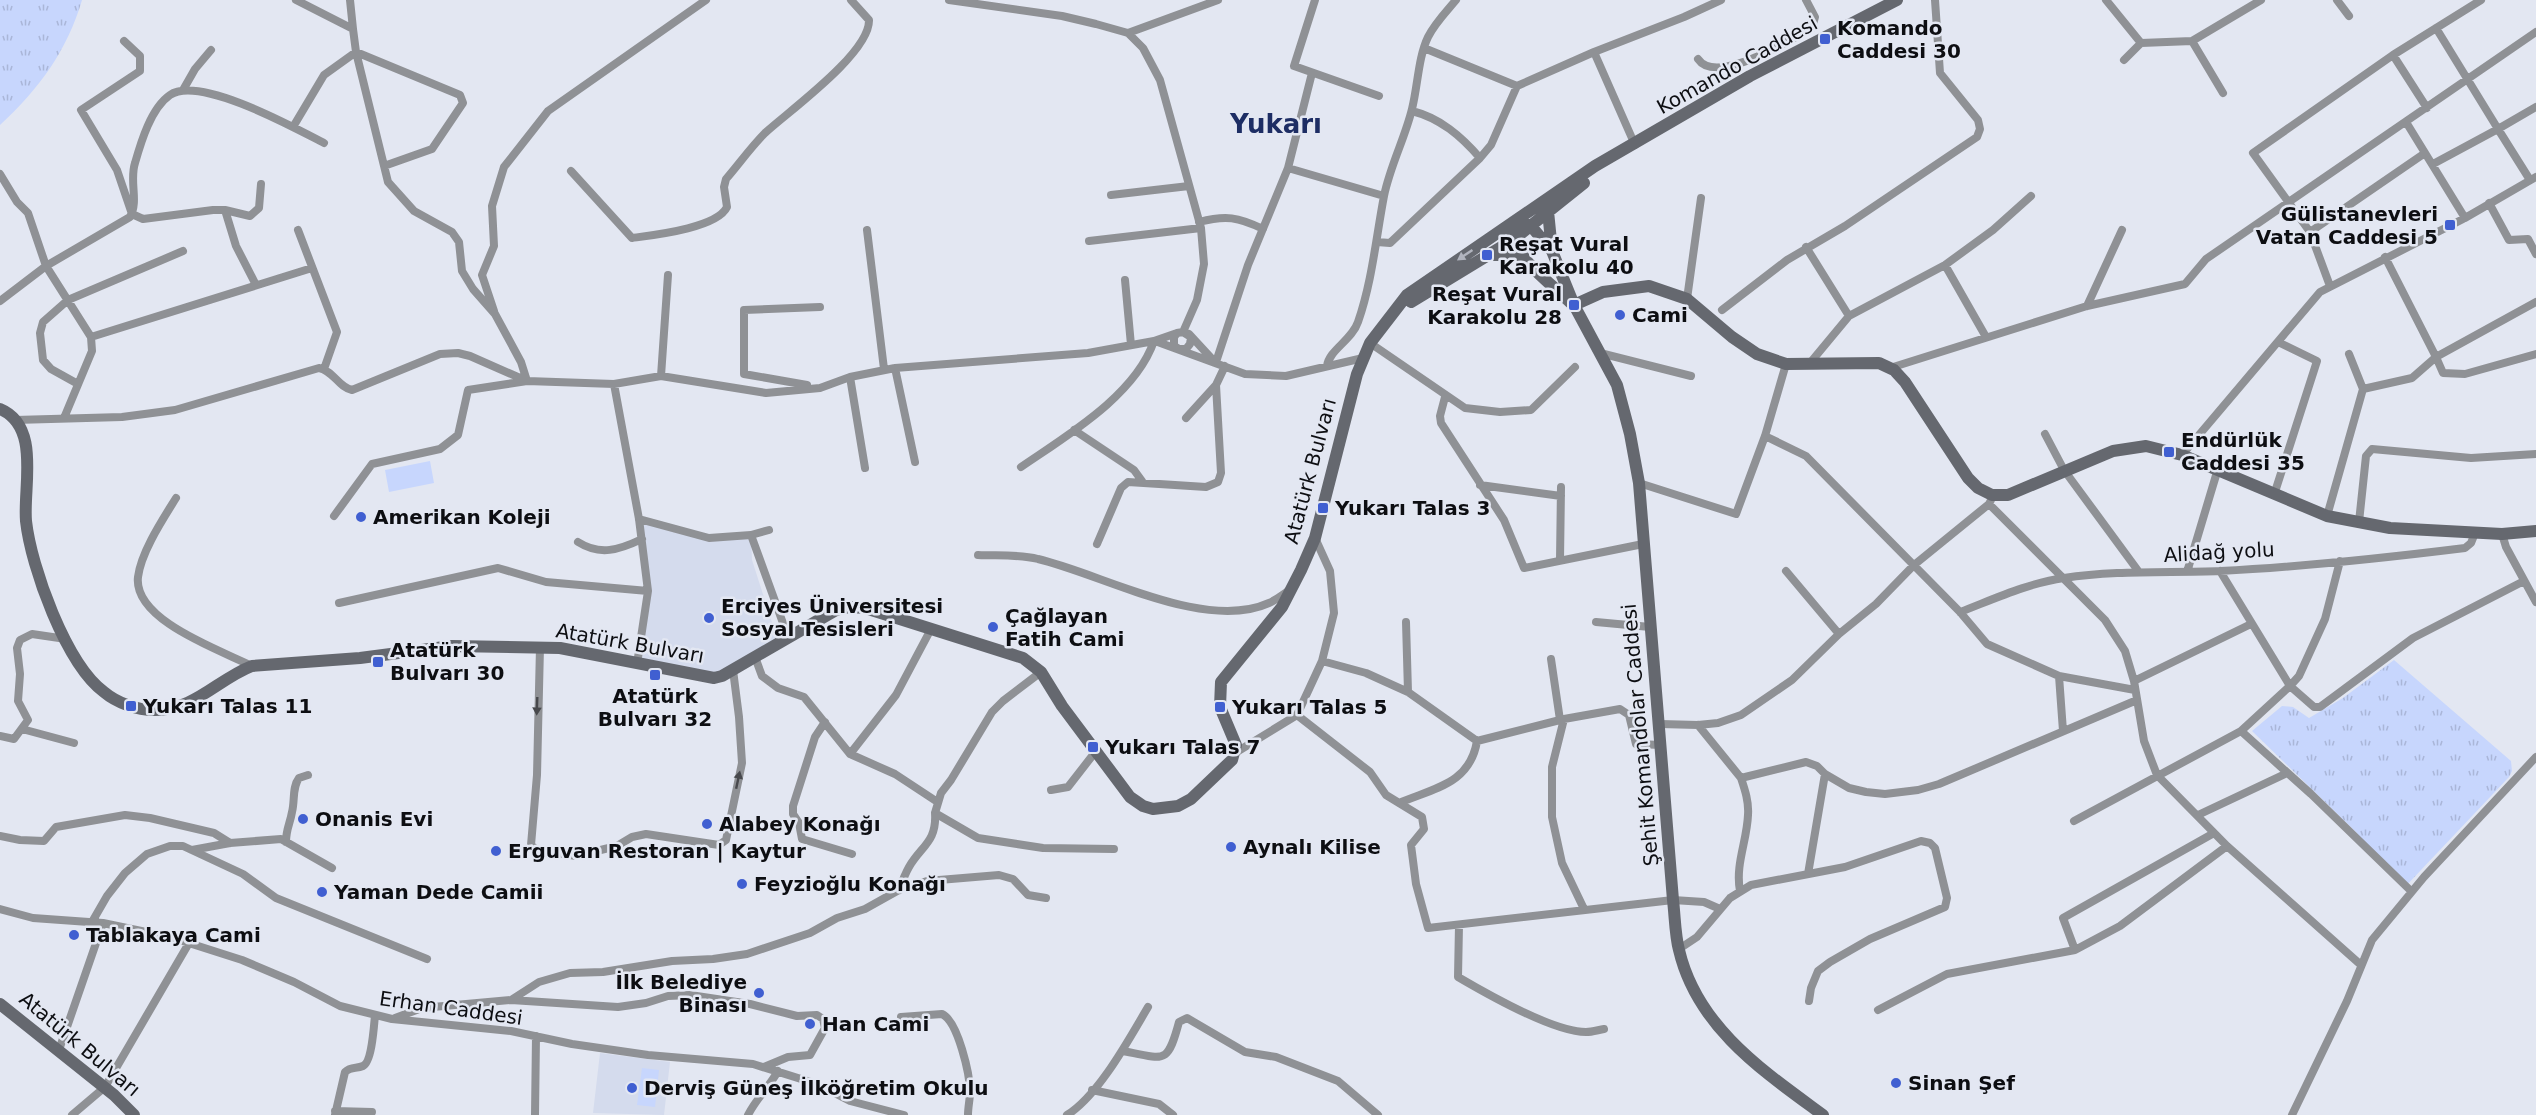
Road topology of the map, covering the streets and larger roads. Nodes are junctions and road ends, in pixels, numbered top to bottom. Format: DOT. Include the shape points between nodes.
graph roads {
  1 [pos="296,0"];
  2 [pos="350,0"];
  3 [pos="706,0"];
  4 [pos="851,0"];
  5 [pos="949,0"];
  6 [pos="1218,0"];
  7 [pos="1315,0"];
  8 [pos="1456,0"];
  9 [pos="1721,0"];
  10 [pos="1806,0"];
  11 [pos="1897,0"];
  12 [pos="1935,0"];
  13 [pos="2106,0"];
  14 [pos="2260,0"];
  15 [pos="2337,0"];
  16 [pos="2481,0"];
  17 [pos="2349,16"];
  18 [pos="2436,28"];
  19 [pos="353,29"];
  20 [pos="2536,32"];
  21 [pos="1128,33"];
  22 [pos="2192,40"];
  23 [pos="124,41"];
  24 [pos="2141,43"];
  25 [pos="1424,48"];
  26 [pos="211,50"];
  27 [pos="356,52"];
  28 [pos="1594,52"];
  29 [pos="2393,55"];
  30 [pos="1698,59"];
  31 [pos="2124,60"];
  32 [pos="1312,73"];
  33 [pos="2469,79"];
  34 [pos="1517,86"];
  35 [pos="183,90"];
  36 [pos="2223,93"];
  37 [pos="1379,96"];
  38 [pos="2536,107"];
  39 [pos="2427,108"];
  40 [pos="1412,111"];
  41 [pos="2406,122"];
  42 [pos="293,127"];
  43 [pos="2498,129"];
  44 [pos="324,143"];
  45 [pos="1632,147"];
  46 [pos="2426,153"];
  47 [pos="1480,158"];
  48 [pos="2433,164"];
  49 [pos="384,166"];
  50 [pos="1288,168"];
  51 [pos="571,171"];
  52 [pos="0,174"];
  53 [pos="2533,178"];
  54 [pos="261,184"];
  55 [pos="1189,186"];
  56 [pos="1111,195"];
  57 [pos="1384,196"];
  58 [pos="2031,196"];
  59 [pos="1701,198"];
  60 [pos="2288,203"];
  61 [pos="2489,203"];
  62 [pos="225,210"];
  63 [pos="1548,211"];
  64 [pos="132,214"];
  65 [pos="2465,218"];
  66 [pos="1514,223"];
  67 [pos="1200,225"];
  68 [pos="1531,226"];
  69 [pos="1263,229"];
  70 [pos="867,230"];
  71 [pos="2122,230"];
  72 [pos="298,231"];
  73 [pos="2310,232"];
  74 [pos="1514,240"];
  75 [pos="1089,241"];
  76 [pos="1377,242"];
  77 [pos="1806,247"];
  78 [pos="183,251"];
  79 [pos="1552,251"];
  80 [pos="2536,254"];
  81 [pos="1487,255"];
  82 [pos="2385,257"];
  83 [pos="1527,262"];
  84 [pos="46,266"];
  85 [pos="1945,266"];
  86 [pos="312,268"];
  87 [pos="668,274"];
  88 [pos="1125,280"];
  89 [pos="256,285"];
  90 [pos="2330,286"];
  91 [pos="1687,299"];
  92 [pos="68,300"];
  93 [pos="0,301"];
  94 [pos="2536,302"];
  95 [pos="1574,305"];
  96 [pos="2087,306"];
  97 [pos="820,307"];
  98 [pos="1722,310"];
  99 [pos="495,314"];
  100 [pos="1849,316"];
  101 [pos="1388,318"];
  102 [pos="1183,333"];
  103 [pos="91,337"];
  104 [pos="1986,337"];
  105 [pos="1154,341"];
  106 [pos="2278,342"];
  107 [pos="1370,344"];
  108 [pos="1131,345"];
  109 [pos="1179,350"];
  110 [pos="1600,353"];
  111 [pos="2349,354"];
  112 [pos="2536,354"];
  113 [pos="2436,357"];
  114 [pos="1363,358"];
  115 [pos="1216,362"];
  116 [pos="1810,363"];
  117 [pos="1786,364"];
  118 [pos="1225,366"];
  119 [pos="1327,366"];
  120 [pos="1575,367"];
  121 [pos="895,368"];
  122 [pos="1890,368"];
  123 [pos="324,369"];
  124 [pos="884,369"];
  125 [pos="661,376"];
  126 [pos="1691,376"];
  127 [pos="850,377"];
  128 [pos="527,381"];
  129 [pos="78,384"];
  130 [pos="614,384"];
  131 [pos="1216,385"];
  132 [pos="820,388"];
  133 [pos="2363,388"];
  134 [pos="1445,397"];
  135 [pos="0,409"];
  136 [pos="64,418"];
  137 [pos="1186,418"];
  138 [pos="15,420"];
  139 [pos="1074,430"];
  140 [pos="2045,434"];
  141 [pos="1765,436"];
  142 [pos="2536,454"];
  143 [pos="2182,455"];
  144 [pos="915,462"];
  145 [pos="1021,467"];
  146 [pos="865,468"];
  147 [pos="2064,470"];
  148 [pos="2217,472"];
  149 [pos="1142,481"];
  150 [pos="1639,483"];
  151 [pos="1480,485"];
  152 [pos="2274,495"];
  153 [pos="176,498"];
  154 [pos="1991,500"];
  155 [pos="333,516"];
  156 [pos="2327,516"];
  157 [pos="639,519"];
  158 [pos="2359,522"];
  159 [pos="769,530"];
  160 [pos="2536,531"];
  161 [pos="2475,533"];
  162 [pos="2502,534"];
  163 [pos="750,535"];
  164 [pos="1315,538"];
  165 [pos="642,539"];
  166 [pos="578,542"];
  167 [pos="1097,544"];
  168 [pos="1643,544"];
  169 [pos="978,555"];
  170 [pos="1560,560"];
  171 [pos="2340,561"];
  172 [pos="1914,565"];
  173 [pos="1786,571"];
  174 [pos="2220,571"];
  175 [pos="2139,572"];
  176 [pos="2187,572"];
  177 [pos="2064,578"];
  178 [pos="2524,581"];
  179 [pos="1291,589"];
  180 [pos="648,591"];
  181 [pos="2536,602"];
  182 [pos="339,603"];
  183 [pos="1960,612"];
  184 [pos="1406,622"];
  185 [pos="1596,622"];
  186 [pos="2251,624"];
  187 [pos="1650,627"];
  188 [pos="931,629"];
  189 [pos="1839,633"];
  190 [pos="788,637"];
  191 [pos="66,639"];
  192 [pos="540,647"];
  193 [pos="755,657"];
  194 [pos="1551,659"];
  195 [pos="1322,662"];
  196 [pos="637,664"];
  197 [pos="252,666"];
  198 [pos="733,670"];
  199 [pos="1041,672"];
  200 [pos="2059,676"];
  201 [pos="2134,686"];
  202 [pos="2290,686"];
  203 [pos="1408,692"];
  204 [pos="2137,700"];
  205 [pos="1297,715"];
  206 [pos="1562,719"];
  207 [pos="825,722"];
  208 [pos="1660,724"];
  209 [pos="1698,725"];
  210 [pos="22,729"];
  211 [pos="2062,731"];
  212 [pos="2241,731"];
  213 [pos="0,736"];
  214 [pos="1477,741"];
  215 [pos="74,743"];
  216 [pos="1661,745"];
  217 [pos="1096,751"];
  218 [pos="1235,753"];
  219 [pos="850,754"];
  220 [pos="2536,757"];
  221 [pos="2287,773"];
  222 [pos="1825,774"];
  223 [pos="308,775"];
  224 [pos="2157,775"];
  225 [pos="1741,778"];
  226 [pos="1051,790"];
  227 [pos="936,801"];
  228 [pos="1399,803"];
  229 [pos="934,813"];
  230 [pos="2198,815"];
  231 [pos="2074,821"];
  232 [pos="2214,833"];
  233 [pos="0,836"];
  234 [pos="286,842"];
  235 [pos="230,843"];
  236 [pos="2228,846"];
  237 [pos="1114,849"];
  238 [pos="192,850"];
  239 [pos="852,854"];
  240 [pos="332,868"];
  241 [pos="1808,874"];
  242 [pos="899,890"];
  243 [pos="1740,891"];
  244 [pos="2411,891"];
  245 [pos="1046,898"];
  246 [pos="1673,900"];
  247 [pos="0,909"];
  248 [pos="1584,909"];
  249 [pos="1720,909"];
  250 [pos="92,922"];
  251 [pos="103,923"];
  252 [pos="1458,925"];
  253 [pos="189,943"];
  254 [pos="1679,949"];
  255 [pos="2075,950"];
  256 [pos="427,959"];
  257 [pos="2361,965"];
  258 [pos="511,1000"];
  259 [pos="1809,1001"];
  260 [pos="0,1004"];
  261 [pos="1148,1007"];
  262 [pos="1878,1010"];
  263 [pos="375,1015"];
  264 [pos="901,1017"];
  265 [pos="392,1019"];
  266 [pos="1604,1029"];
  267 [pos="536,1036"];
  268 [pos="59,1050"];
  269 [pos="1122,1051"];
  270 [pos="764,1067"];
  271 [pos="778,1071"];
  272 [pos="105,1087"];
  273 [pos="1092,1090"];
  274 [pos="372,1112"];
  275 [pos="335,1113"];
  276 [pos="73,1115"];
  277 [pos="134,1115"];
  278 [pos="535,1115"];
  279 [pos="748,1115"];
  280 [pos="904,1115"];
  281 [pos="968,1115"];
  282 [pos="1067,1115"];
  283 [pos="1173,1115"];
  284 [pos="1378,1115"];
  285 [pos="1823,1115"];
  286 [pos="2292,1115"];
  1 -- 19 [label="street"];
  2 -- 19 [label="street"];
  3 -- 99 [label="street" via="548,111 504,167 492,206 494,246 482,275"];
  4 -- 51 [label="street" via="869,20 859,44 832,77 763,135 726,179 727,207 716,219 632,238"];
  5 -- 21 [label="street" via="1062,16"];
  6 -- 21 [label="street"];
  7 -- 32 [label="street" via="1294,66"];
  8 -- 25 [label="street" via="1432,30"];
  9 -- 28 [label="street"];
  10 -- 30 [label="street" via="1815,17 1812,28 1758,57 1714,68"];
  11 -- 45 [label="street, Komando Caddesi" via="1750,76"];
  12 -- 77 [label="street" via="1940,73 1978,120 1978,135 1845,226"];
  13 -- 24 [label="street"];
  14 -- 22 [label="street"];
  15 -- 17 [label="street"];
  16 -- 18 [label="street"];
  18 -- 29 [label="street"];
  18 -- 33 [label="street"];
  19 -- 27 [label="street"];
  20 -- 33 [label="street"];
  21 -- 55 [label="street" via="1143,48 1160,80"];
  22 -- 24 [label="street"];
  22 -- 36 [label="street"];
  23 -- 64 [label="street" via="140,56 140,71 81,110 117,170"];
  24 -- 31 [label="street"];
  25 -- 34 [label="street"];
  25 -- 40 [label="street"];
  26 -- 35 [label="street"];
  27 -- 42 [label="street" via="324,75"];
  27 -- 49 [label="street"];
  27 -- 49 [label="street" via="456,92 464,104 432,149"];
  28 -- 34 [label="street"];
  28 -- 45 [label="street"];
  29 -- 39 [label="street"];
  29 -- 60 [label="street" via="2253,153"];
  32 -- 37 [label="street"];
  32 -- 50 [label="street"];
  33 -- 39 [label="street"];
  33 -- 43 [label="street"];
  34 -- 47 [label="street" via="1491,145"];
  35 -- 42 [label="street" via="228,99"];
  35 -- 64 [label="street" via="162,103 145,136 133,171"];
  38 -- 43 [label="street"];
  39 -- 41 [label="street"];
  40 -- 47 [label="street" via="1445,125"];
  40 -- 57 [label="street"];
  41 -- 46 [label="street"];
  41 -- 60 [label="street"];
  42 -- 44 [label="street"];
  43 -- 48 [label="street"];
  43 -- 53 [label="street"];
  45 -- 63 [label="street"];
  45 -- 66 [label="street, Atatürk Bulvarı" via="1595,166"];
  46 -- 48 [label="street"];
  46 -- 73 [label="street"];
  47 -- 76 [label="street" via="1390,243"];
  48 -- 65 [label="street"];
  49 -- 99 [label="street" via="388,182 414,211 452,232 459,242 462,271"];
  50 -- 57 [label="street"];
  50 -- 69 [label="street"];
  52 -- 84 [label="street" via="16,202 28,213"];
  53 -- 61 [label="street"];
  54 -- 62 [label="street" via="255,213"];
  55 -- 56 [label="street"];
  55 -- 67 [label="street"];
  57 -- 76 [label="street"];
  58 -- 85 [label="street"];
  59 -- 91 [label="street"];
  60 -- 73 [label="street"];
  60 -- 96 [label="street" via="2206,259 2185,284"];
  61 -- 65 [label="street"];
  61 -- 80 [label="street" via="2509,240 2528,239"];
  62 -- 64 [label="street" via="143,219"];
  62 -- 89 [label="street" via="236,246"];
  63 -- 68 [label="street"];
  63 -- 79 [label="street"];
  64 -- 84 [label="street"];
  65 -- 82 [label="street"];
  66 -- 68 [label="street"];
  66 -- 74 [label="street"];
  66 -- 101 [label="street, Atatürk Bulvarı, one-way" via="1407,295"];
  67 -- 69 [label="street" via="1221,217 1243,219"];
  67 -- 75 [label="street"];
  67 -- 102 [label="street" via="1204,264 1197,300"];
  68 -- 74 [label="street"];
  68 -- 79 [label="street"];
  69 -- 115 [label="street"];
  70 -- 124 [label="street"];
  71 -- 96 [label="street"];
  72 -- 86 [label="street"];
  73 -- 90 [label="street"];
  74 -- 81 [label="street"];
  74 -- 83 [label="street"];
  76 -- 119 [label="street" via="1356,328 1329,357"];
  77 -- 98 [label="street"];
  77 -- 100 [label="street"];
  78 -- 92 [label="street"];
  79 -- 95 [label="street"];
  81 -- 83 [label="street" via="1508,255"];
  81 -- 101 [label="street"];
  82 -- 90 [label="street"];
  82 -- 113 [label="street"];
  83 -- 95 [label="street"];
  84 -- 92 [label="street"];
  84 -- 93 [label="street"];
  85 -- 100 [label="street"];
  85 -- 104 [label="street"];
  86 -- 89 [label="street"];
  86 -- 123 [label="street" via="337,332"];
  87 -- 125 [label="street"];
  88 -- 108 [label="street"];
  89 -- 103 [label="street"];
  90 -- 106 [label="street" via="2320,292"];
  91 -- 95 [label="street" via="1649,286 1603,292"];
  91 -- 117 [label="street" via="1757,354"];
  92 -- 103 [label="street"];
  92 -- 129 [label="street" via="43,322 41,354 51,369"];
  94 -- 113 [label="street"];
  95 -- 110 [label="street, Şehit Komandolar Caddesi"];
  96 -- 104 [label="street"];
  97 -- 132 [label="street" via="744,310 744,374"];
  99 -- 128 [label="street"];
  100 -- 116 [label="street"];
  101 -- 107 [label="street, Atatürk Bulvarı"];
  102 -- 105 [label="street"];
  102 -- 109 [label="street" via="1173,340"];
  102 -- 109 [label="street" via="1191,344"];
  102 -- 115 [label="street"];
  103 -- 129 [label="street" via="92,351"];
  104 -- 122 [label="street"];
  105 -- 108 [label="street"];
  105 -- 109 [label="street"];
  105 -- 139 [label="street" via="1131,379"];
  106 -- 143 [label="street"];
  106 -- 152 [label="street" via="2317,361"];
  107 -- 114 [label="street, Atatürk Bulvarı"];
  107 -- 134 [label="street"];
  108 -- 121 [label="street" via="1088,353"];
  109 -- 115 [label="street"];
  110 -- 126 [label="street"];
  110 -- 150 [label="street, Şehit Komandolar Caddesi" via="1617,385"];
  111 -- 133 [label="street"];
  112 -- 113 [label="street" via="2465,374 2443,373"];
  113 -- 133 [label="street" via="2412,378"];
  114 -- 119 [label="street"];
  114 -- 164 [label="street, Atatürk Bulvarı"];
  115 -- 118 [label="street"];
  116 -- 117 [label="street"];
  116 -- 122 [label="street" via="1879,363"];
  117 -- 141 [label="street"];
  118 -- 119 [label="street" via="1245,374 1286,376"];
  118 -- 131 [label="street"];
  120 -- 134 [label="street" via="1537,406 1525,412 1465,408"];
  121 -- 124 [label="street"];
  121 -- 144 [label="street"];
  122 -- 154 [label="street" via="1905,382 1968,478"];
  123 -- 128 [label="street" via="352,390 440,354 458,352"];
  123 -- 136 [label="street" via="315,368 176,410 122,417"];
  124 -- 127 [label="street"];
  125 -- 130 [label="street"];
  125 -- 132 [label="street" via="766,393"];
  127 -- 132 [label="street"];
  127 -- 146 [label="street"];
  128 -- 130 [label="street"];
  128 -- 155 [label="street" via="468,390 458,435 440,449 372,464"];
  129 -- 136 [label="street"];
  130 -- 157 [label="street"];
  131 -- 137 [label="street"];
  131 -- 149 [label="street" via="1221,473 1218,482 1206,487"];
  133 -- 156 [label="street"];
  134 -- 151 [label="street" via="1441,423"];
  135 -- 138 [label="street"];
  136 -- 138 [label="street"];
  138 -- 191 [label="street, Atatürk Bulvarı" via="27,453 26,521 36,567"];
  139 -- 145 [label="street"];
  139 -- 149 [label="street" via="1134,470"];
  140 -- 147 [label="street"];
  141 -- 150 [label="street" via="1736,514"];
  141 -- 172 [label="street" via="1806,456"];
  142 -- 158 [label="street" via="2471,458 2372,449 2366,456"];
  143 -- 147 [label="street" via="2146,446 2113,451"];
  143 -- 148 [label="street"];
  147 -- 154 [label="street"];
  147 -- 175 [label="street"];
  148 -- 152 [label="street"];
  148 -- 176 [label="street"];
  149 -- 167 [label="street" via="1132,481 1121,488"];
  150 -- 168 [label="street, Şehit Komandolar Caddesi"];
  151 -- 170 [label="street" via="1504,520 1524,567"];
  151 -- 170 [label="street" via="1561,492"];
  152 -- 156 [label="street"];
  153 -- 197 [label="street" via="152,538 138,576 142,596 164,622"];
  154 -- 172 [label="street"];
  154 -- 177 [label="street"];
  156 -- 158 [label="street"];
  157 -- 163 [label="street" via="709,538"];
  157 -- 165 [label="street"];
  158 -- 161 [label="street" via="2390,528"];
  159 -- 163 [label="street"];
  160 -- 162 [label="street"];
  161 -- 162 [label="street"];
  161 -- 171 [label="street, Alidağ yolu" via="2465,548"];
  162 -- 178 [label="street"];
  163 -- 190 [label="street"];
  164 -- 179 [label="street, Atatürk Bulvarı"];
  164 -- 195 [label="street" via="1330,571 1334,613"];
  165 -- 166 [label="street" via="612,551 598,551"];
  165 -- 180 [label="street"];
  168 -- 170 [label="street"];
  168 -- 187 [label="street, Şehit Komandolar Caddesi"];
  169 -- 179 [label="street" via="1036,558 1177,605 1212,610 1247,609 1269,603"];
  171 -- 174 [label="street, Alidağ yolu"];
  171 -- 202 [label="street" via="2325,619 2299,676"];
  172 -- 183 [label="street"];
  172 -- 189 [label="street" via="1876,604"];
  173 -- 189 [label="street"];
  174 -- 176 [label="street, Alidağ yolu"];
  174 -- 186 [label="street"];
  175 -- 176 [label="street, Alidağ yolu"];
  175 -- 177 [label="street, Alidağ yolu"];
  177 -- 183 [label="street, Alidağ yolu" via="2031,585"];
  177 -- 201 [label="street" via="2105,620 2125,651"];
  178 -- 181 [label="street"];
  178 -- 202 [label="street" via="2413,638 2320,707 2311,706"];
  179 -- 218 [label="street, Atatürk Bulvarı" via="1282,607 1221,682 1220,707 1234,737"];
  180 -- 182 [label="street" via="546,582 498,568"];
  180 -- 196 [label="street"];
  183 -- 200 [label="street" via="1987,644"];
  184 -- 203 [label="street"];
  185 -- 187 [label="street"];
  186 -- 201 [label="street"];
  186 -- 202 [label="street"];
  187 -- 208 [label="street, Şehit Komandolar Caddesi"];
  188 -- 190 [label="street, Atatürk Bulvarı" via="896,616 850,607 836,610"];
  188 -- 199 [label="street, Atatürk Bulvarı" via="1023,658"];
  188 -- 219 [label="street" via="896,696"];
  189 -- 209 [label="street" via="1792,680 1741,715"];
  190 -- 193 [label="street, Atatürk Bulvarı"];
  191 -- 197 [label="street, Atatürk Bulvarı" via="85,672 102,691 116,700 154,710 178,707 200,698 238,671"];
  191 -- 210 [label="street" via="29,634 18,644 18,701 28,718"];
  192 -- 196 [label="street, Atatürk Bulvarı"];
  192 -- 197 [label="street, Atatürk Bulvarı" via="452,646"];
  192 -- 198 [label="street, one-way" via="531,845 537,850 576,856 617,846 639,834 720,845 726,840 742,763"];
  193 -- 198 [label="street, Atatürk Bulvarı"];
  193 -- 207 [label="street" via="769,683 804,697"];
  194 -- 206 [label="street"];
  195 -- 203 [label="street" via="1366,673"];
  195 -- 205 [label="street"];
  196 -- 198 [label="street, Atatürk Bulvarı" via="705,678"];
  199 -- 217 [label="street, Atatürk Bulvarı"];
  199 -- 227 [label="street" via="992,712"];
  200 -- 201 [label="street"];
  200 -- 211 [label="street"];
  201 -- 204 [label="street"];
  202 -- 212 [label="street"];
  203 -- 214 [label="street"];
  204 -- 211 [label="street"];
  204 -- 224 [label="street" via="2144,741"];
  205 -- 218 [label="street"];
  205 -- 228 [label="street" via="1370,772 1386,795"];
  206 -- 214 [label="street"];
  206 -- 216 [label="street" via="1624,710 1629,715 1636,744"];
  206 -- 248 [label="street" via="1552,767 1552,816 1562,864"];
  207 -- 219 [label="street"];
  207 -- 239 [label="street" via="815,737 794,799 793,814 802,839"];
  208 -- 209 [label="street"];
  208 -- 216 [label="street, Şehit Komandolar Caddesi"];
  209 -- 225 [label="street"];
  210 -- 213 [label="street" via="14,739"];
  210 -- 215 [label="street"];
  211 -- 222 [label="street" via="1939,784 1909,792 1866,792 1849,788"];
  212 -- 221 [label="street"];
  212 -- 224 [label="street"];
  214 -- 228 [label="street" via="1468,768 1457,778"];
  216 -- 246 [label="street, Şehit Komandolar Caddesi"];
  217 -- 218 [label="street, Atatürk Bulvarı" via="1130,797 1143,806 1164,809 1191,799 1228,767"];
  217 -- 226 [label="street" via="1068,786"];
  219 -- 227 [label="street" via="895,774"];
  220 -- 244 [label="street"];
  221 -- 230 [label="street"];
  221 -- 244 [label="street"];
  222 -- 225 [label="street" via="1806,762"];
  222 -- 241 [label="street"];
  223 -- 234 [label="street" via="296,782"];
  224 -- 230 [label="street"];
  224 -- 231 [label="street"];
  225 -- 243 [label="street" via="1748,815 1738,872"];
  227 -- 229 [label="street"];
  228 -- 252 [label="street" via="1424,821 1424,829 1411,845 1428,928"];
  229 -- 237 [label="street" via="978,838 1042,848"];
  229 -- 242 [label="street" via="934,834 909,867"];
  230 -- 232 [label="street"];
  232 -- 236 [label="street"];
  232 -- 255 [label="street" via="2063,918"];
  233 -- 235 [label="street" via="44,841 56,827 125,815 214,833"];
  234 -- 235 [label="street" via="281,839"];
  234 -- 240 [label="street"];
  235 -- 238 [label="street"];
  236 -- 255 [label="street" via="2120,926"];
  236 -- 257 [label="street"];
  238 -- 250 [label="street" via="170,846 147,854 125,873"];
  238 -- 256 [label="street" via="243,874 276,898"];
  241 -- 243 [label="street" via="1762,882"];
  241 -- 259 [label="street" via="1860,863 1927,841 1935,848 1947,898 1941,910 1856,946 1818,970"];
  242 -- 245 [label="street" via="927,881 999,874 1013,879 1028,895"];
  242 -- 258 [label="street" via="810,933 747,954 570,973 538,982"];
  243 -- 249 [label="street"];
  244 -- 257 [label="street" via="2372,940"];
  246 -- 248 [label="street"];
  246 -- 249 [label="street" via="1704,902"];
  246 -- 254 [label="street, Şehit Komandolar Caddesi"];
  247 -- 250 [label="street, Erhan Caddesi" via="33,918"];
  248 -- 252 [label="street"];
  249 -- 254 [label="street" via="1697,937"];
  250 -- 251 [label="street, Erhan Caddesi"];
  251 -- 253 [label="street, Erhan Caddesi"];
  251 -- 268 [label="street"];
  252 -- 266 [label="street" via="1458,977 1503,1003 1569,1030"];
  253 -- 263 [label="street, Erhan Caddesi" via="242,960 340,1006"];
  253 -- 272 [label="street"];
  254 -- 285 [label="street, Şehit Komandolar Caddesi" via="1688,980 1702,1007 1734,1047"];
  255 -- 262 [label="street" via="1947,974"];
  257 -- 286 [label="street" via="2348,1001"];
  258 -- 265 [label="street" via="422,1008"];
  258 -- 270 [label="street" via="618,1007 690,995 823,1019 825,1028 810,1055 788,1057"];
  260 -- 268 [label="street, Atatürk Bulvarı"];
  261 -- 269 [label="street"];
  263 -- 265 [label="street, Erhan Caddesi"];
  263 -- 275 [label="street" via="369,1060 363,1066 346,1070"];
  264 -- 281 [label="street" via="942,1014 951,1020 962,1048 970,1089"];
  265 -- 267 [label="street, Erhan Caddesi"];
  267 -- 270 [label="street, Erhan Caddesi" via="648,1055"];
  267 -- 278 [label="street"];
  268 -- 272 [label="street, Atatürk Bulvarı"];
  269 -- 273 [label="street"];
  269 -- 284 [label="street" via="1166,1055 1179,1022 1187,1017 1245,1052 1276,1057 1338,1081"];
  270 -- 271 [label="street, Erhan Caddesi"];
  271 -- 279 [label="street"];
  271 -- 280 [label="street, Erhan Caddesi" via="850,1101"];
  272 -- 276 [label="street"];
  272 -- 277 [label="street, Atatürk Bulvarı"];
  273 -- 282 [label="street"];
  273 -- 283 [label="street" via="1159,1104"];
  274 -- 275 [label="street"];
}
